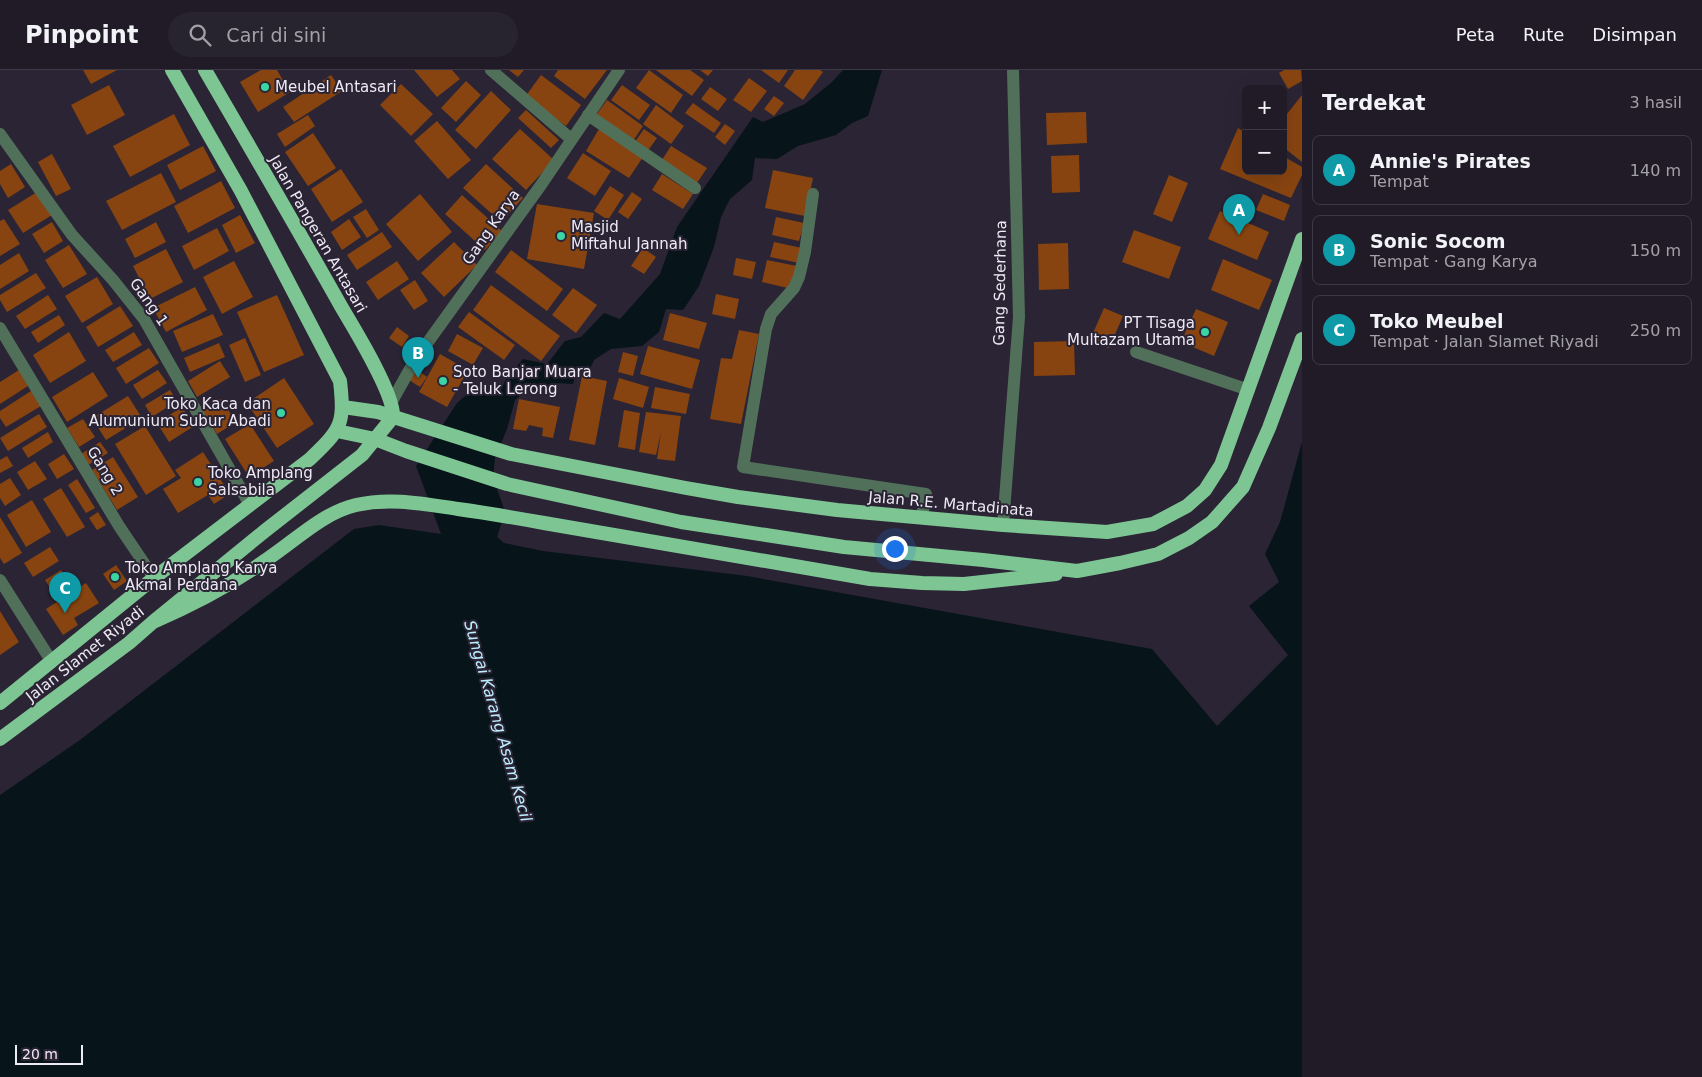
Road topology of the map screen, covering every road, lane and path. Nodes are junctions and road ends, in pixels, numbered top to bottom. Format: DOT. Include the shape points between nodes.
graph roads {
  1 [pos="172,70"];
  2 [pos="204,70"];
  3 [pos="491,70"];
  4 [pos="619,70"];
  5 [pos="1013,70"];
  6 [pos="588,115"];
  7 [pos="1,138"];
  8 [pos="571,139"];
  9 [pos="694,188"];
  10 [pos="813,194"];
  11 [pos="1302,239"];
  12 [pos="0,328"];
  13 [pos="1302,338"];
  14 [pos="1136,352"];
  15 [pos="1249,390"];
  16 [pos="343,407"];
  17 [pos="392,410"];
  18 [pos="337,431"];
  19 [pos="375,439"];
  20 [pos="250,505"];
  21 [pos="922,517"];
  22 [pos="1003,526"];
  23 [pos="1077,571"];
  24 [pos="154,578"];
  25 [pos="0,580"];
  26 [pos="153,622"];
  27 [pos="52,662"];
  28 [pos="0,703"];
  29 [pos="0,739"];
  1 -- 16 [label="highway, Jalan Slamet Riyadi" via="241,191 340,381"];
  2 -- 17 [label="highway, Jalan Pangeran Antasari" via="355,330"];
  3 -- 8 [label="street"];
  4 -- 6 [label="street, Gang Karya"];
  5 -- 22 [label="street, Gang Sederhana" via="1019,317"];
  6 -- 8 [label="street, Gang Karya"];
  6 -- 9 [label="street"];
  7 -- 20 [label="street, Gang 1" via="72,235 144,319"];
  8 -- 17 [label="street, Gang Karya" via="415,360"];
  10 -- 21 [label="street" via="799,277 794,288 771,314 766,329 743,467 926,494"];
  11 -- 15 [label="highway, Jalan R.E. Martadinata"];
  12 -- 24 [label="street, Gang 2" via="119,526"];
  13 -- 23 [label="highway" via="1243,487 1212,522 1158,554"];
  14 -- 15 [label="street"];
  15 -- 22 [label="highway, Jalan R.E. Martadinata" via="1221,465 1204,490 1187,506 1153,524 1107,532"];
  16 -- 17 [label="highway, Jalan R.E. Martadinata" via="378,412"];
  16 -- 18 [label="highway, Jalan Slamet Riyadi"];
  17 -- 19 [label="highway, Jalan Slamet Riyadi"];
  17 -- 21 [label="highway, Jalan R.E. Martadinata" via="422,426 511,454 738,497"];
  18 -- 19 [label="highway"];
  18 -- 20 [label="highway, Jalan Slamet Riyadi" via="310,459"];
  19 -- 23 [label="highway" via="507,484 682,522 844,548"];
  19 -- 26 [label="highway, Jalan Slamet Riyadi" via="362,455"];
  20 -- 24 [label="highway, Jalan Slamet Riyadi"];
  21 -- 22 [label="highway, Jalan R.E. Martadinata"];
  23 -- 26 [label="highway" via="964,584 870,579 516,518 408,501 382,501 344,508 217,591"];
  24 -- 27 [label="highway, Jalan Slamet Riyadi"];
  25 -- 27 [label="street"];
  26 -- 29 [label="highway, Jalan Slamet Riyadi"];
  27 -- 28 [label="highway, Jalan Slamet Riyadi"];
}
